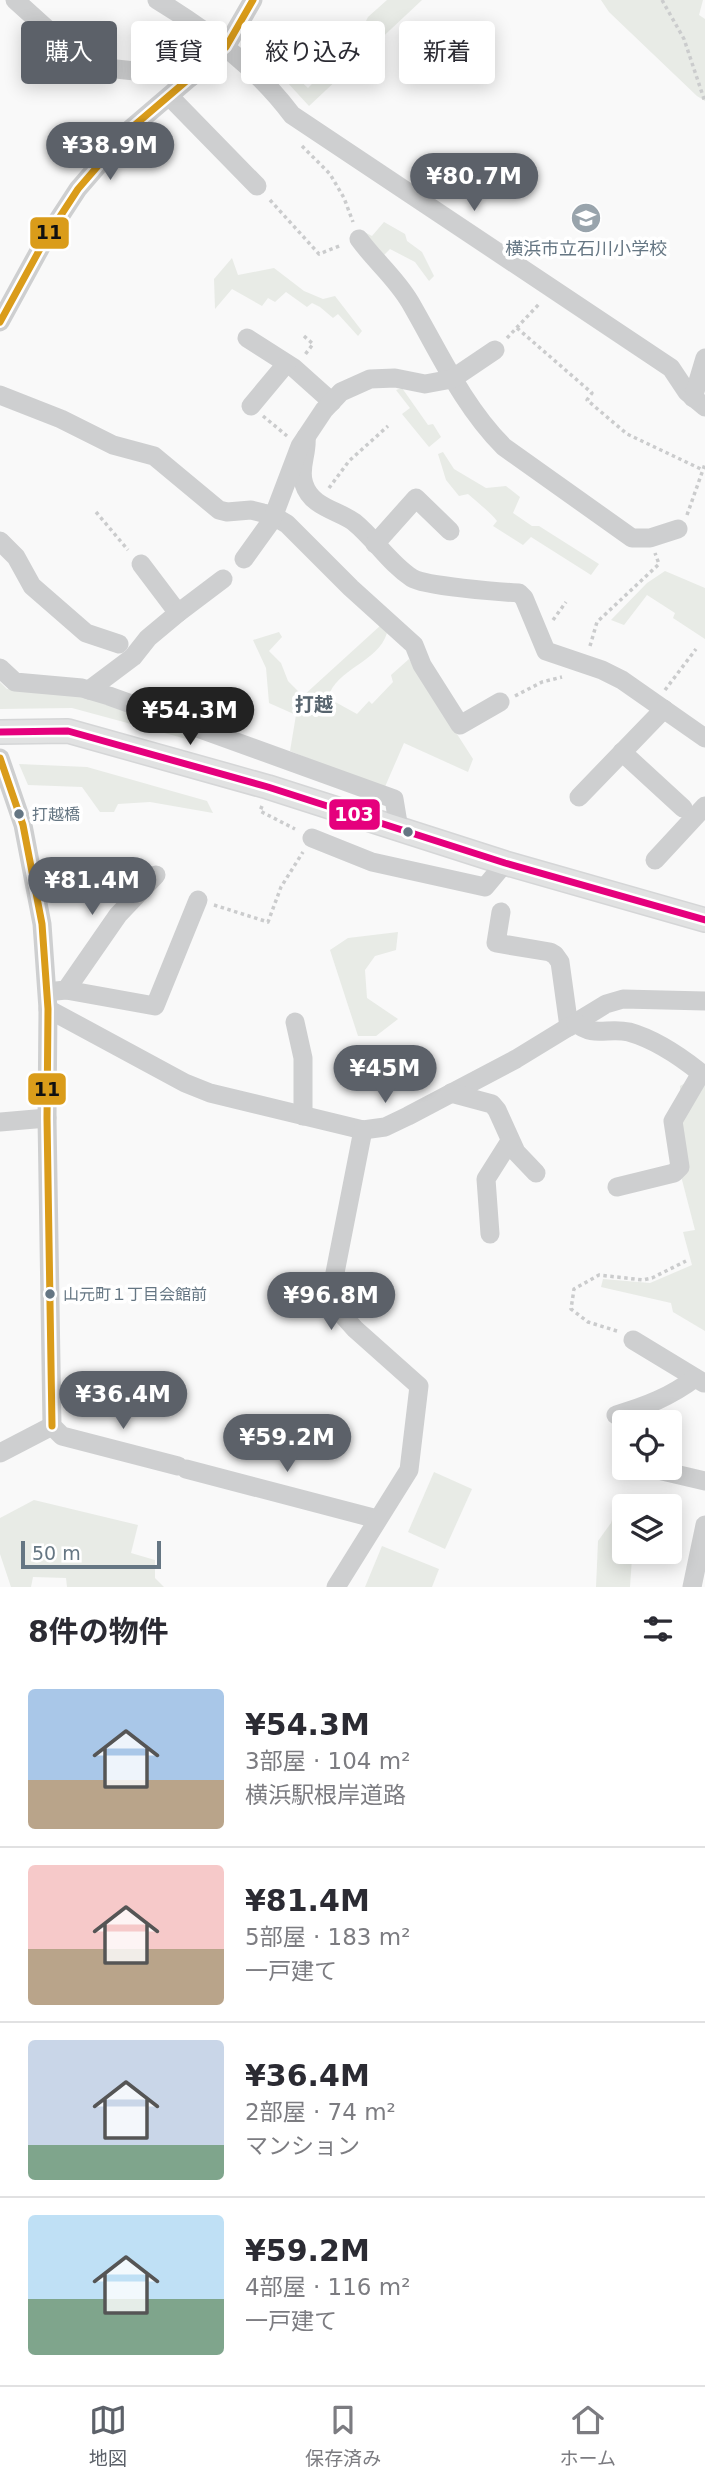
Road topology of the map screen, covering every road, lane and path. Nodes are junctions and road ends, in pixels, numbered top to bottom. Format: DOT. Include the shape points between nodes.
graph roads {
  1 [pos="15,0"];
  2 [pos="157,0"];
  3 [pos="253,0"];
  4 [pos="662,0"];
  5 [pos="188,21"];
  6 [pos="227,45"];
  7 [pos="227,48"];
  8 [pos="131,71"];
  9 [pos="183,84"];
  10 [pos="169,96"];
  11 [pos="705,102"];
  12 [pos="301,145"];
  13 [pos="257,186"];
  14 [pos="359,239"];
  15 [pos="554,289"];
  16 [pos="0,321"];
  17 [pos="517,328"];
  18 [pos="247,338"];
  19 [pos="495,350"];
  20 [pos="705,358"];
  21 [pos="286,364"];
  22 [pos="452,379"];
  23 [pos="0,395"];
  24 [pos="332,401"];
  25 [pos="699,403"];
  26 [pos="251,406"];
  27 [pos="388,426"];
  28 [pos="303,441"];
  29 [pos="705,464"];
  30 [pos="703,470"];
  31 [pos="319,503"];
  32 [pos="96,512"];
  33 [pos="272,515"];
  34 [pos="678,529"];
  35 [pos="450,531"];
  36 [pos="0,541"];
  37 [pos="375,544"];
  38 [pos="653,550"];
  39 [pos="135,558"];
  40 [pos="244,559"];
  41 [pos="223,579"];
  42 [pos="178,613"];
  43 [pos="118,645"];
  44 [pos="696,649"];
  45 [pos="587,664"];
  46 [pos="0,668"];
  47 [pos="570,677"];
  48 [pos="89,690"];
  49 [pos="500,702"];
  50 [pos="660,706"];
  51 [pos="0,732"];
  52 [pos="705,738"];
  53 [pos="622,752"];
  54 [pos="0,758"];
  55 [pos="268,787"];
  56 [pos="8,791"];
  57 [pos="579,797"];
  58 [pos="705,806"];
  59 [pos="683,808"];
  60 [pos="400,829"];
  61 [pos="312,838"];
  62 [pos="654,860"];
  63 [pos="505,863"];
  64 [pos="156,875"];
  65 [pos="198,900"];
  66 [pos="501,912"];
  67 [pos="705,920"];
  68 [pos="54,997"];
  69 [pos="705,1001"];
  70 [pos="295,1022"];
  71 [pos="572,1025"];
  72 [pos="451,1093"];
  73 [pos="303,1116"];
  74 [pos="47,1118"];
  75 [pos="0,1122"];
  76 [pos="363,1130"];
  77 [pos="510,1141"];
  78 [pos="536,1173"];
  79 [pos="617,1186"];
  80 [pos="490,1234"];
  81 [pos="686,1261"];
  82 [pos="610,1328"];
  83 [pos="633,1340"];
  84 [pos="700,1381"];
  85 [pos="633,1410"];
  86 [pos="52,1426"];
  87 [pos="0,1453"];
  88 [pos="682,1476"];
  89 [pos="705,1481"];
  90 [pos="377,1519"];
  91 [pos="705,1525"];
  92 [pos="336,1587"];
  93 [pos="692,1587"];
  1 -- 8 [label="street" via="88,66"];
  2 -- 5 [label="street"];
  3 -- 6 [label="street"];
  4 -- 11 [label="path" via="684,39"];
  7 -- 15 [label="street" via="259,74 300,121"];
  9 -- 10 [label="street"];
  10 -- 13 [label="street"];
  10 -- 16 [label="street" via="129,130 78,189"];
  12 -- 14 [label="path" via="330,174"];
  13 -- 14 [label="path" via="319,254"];
  14 -- 22 [label="street" via="409,301"];
  15 -- 17 [label="path"];
  15 -- 25 [label="street" via="671,368"];
  17 -- 19 [label="path"];
  17 -- 30 [label="path" via="592,393 587,400 627,434"];
  18 -- 21 [label="street"];
  19 -- 22 [label="street"];
  20 -- 25 [label="street"];
  21 -- 24 [label="street"];
  21 -- 26 [label="street"];
  22 -- 24 [label="street" via="425,384 370,379"];
  22 -- 34 [label="street" via="504,447 632,538"];
  23 -- 33 [label="street" via="113,445 154,456 219,510"];
  24 -- 28 [label="street"];
  26 -- 28 [label="path"];
  27 -- 31 [label="path" via="349,461"];
  28 -- 31 [label="street" via="307,446 302,482"];
  28 -- 33 [label="street"];
  29 -- 30 [label="path"];
  30 -- 34 [label="path"];
  31 -- 37 [label="street" via="351,520"];
  32 -- 39 [label="path"];
  33 -- 40 [label="street"];
  33 -- 49 [label="street" via="407,637 460,725"];
  35 -- 37 [label="street" via="416,498"];
  36 -- 43 [label="street" via="32,586 86,633"];
  37 -- 45 [label="street" via="414,580 519,593 546,651"];
  38 -- 45 [label="path" via="659,559 656,569 597,622"];
  39 -- 42 [label="street"];
  41 -- 42 [label="street"];
  42 -- 48 [label="street"];
  44 -- 50 [label="path"];
  45 -- 50 [label="street" via="622,680"];
  46 -- 48 [label="street" via="15,682"];
  47 -- 49 [label="path" via="542,682"];
  48 -- 60 [label="street" via="394,799"];
  50 -- 52 [label="street"];
  50 -- 53 [label="street"];
  51 -- 55 [label="main road" via="68,731"];
  53 -- 57 [label="street"];
  53 -- 59 [label="street"];
  54 -- 56 [label="street"];
  55 -- 60 [label="main road"];
  55 -- 61 [label="path" via="260,811"];
  56 -- 68 [label="street" via="37,892"];
  58 -- 62 [label="street"];
  60 -- 63 [label="main road"];
  61 -- 63 [label="street" via="372,862 485,887"];
  61 -- 65 [label="path" via="281,887 268,922"];
  63 -- 67 [label="main road"];
  64 -- 68 [label="street"];
  65 -- 68 [label="street" via="155,1006"];
  66 -- 71 [label="street" via="496,943 555,955"];
  68 -- 73 [label="street" via="185,1083"];
  68 -- 74 [label="street"];
  69 -- 71 [label="street" via="623,999"];
  70 -- 73 [label="street" via="303,1058"];
  71 -- 72 [label="street"];
  71 -- 79 [label="street" via="584,1031 629,1032 701,1073 673,1121 680,1167 674,1173"];
  72 -- 76 [label="street" via="386,1127"];
  72 -- 77 [label="street" via="492,1104"];
  73 -- 76 [label="street"];
  74 -- 75 [label="street"];
  74 -- 86 [label="street"];
  76 -- 90 [label="street" via="332,1289 338,1310 355,1329 419,1386 409,1471"];
  77 -- 78 [label="street"];
  77 -- 80 [label="street" via="486,1180"];
  81 -- 82 [label="path" via="643,1280 599,1275 574,1289 570,1310 601,1328"];
  83 -- 84 [label="street"];
  84 -- 85 [label="street"];
  86 -- 87 [label="street"];
  86 -- 90 [label="street" via="62,1436"];
  88 -- 89 [label="street"];
  90 -- 92 [label="street"];
  91 -- 93 [label="street"];
}
